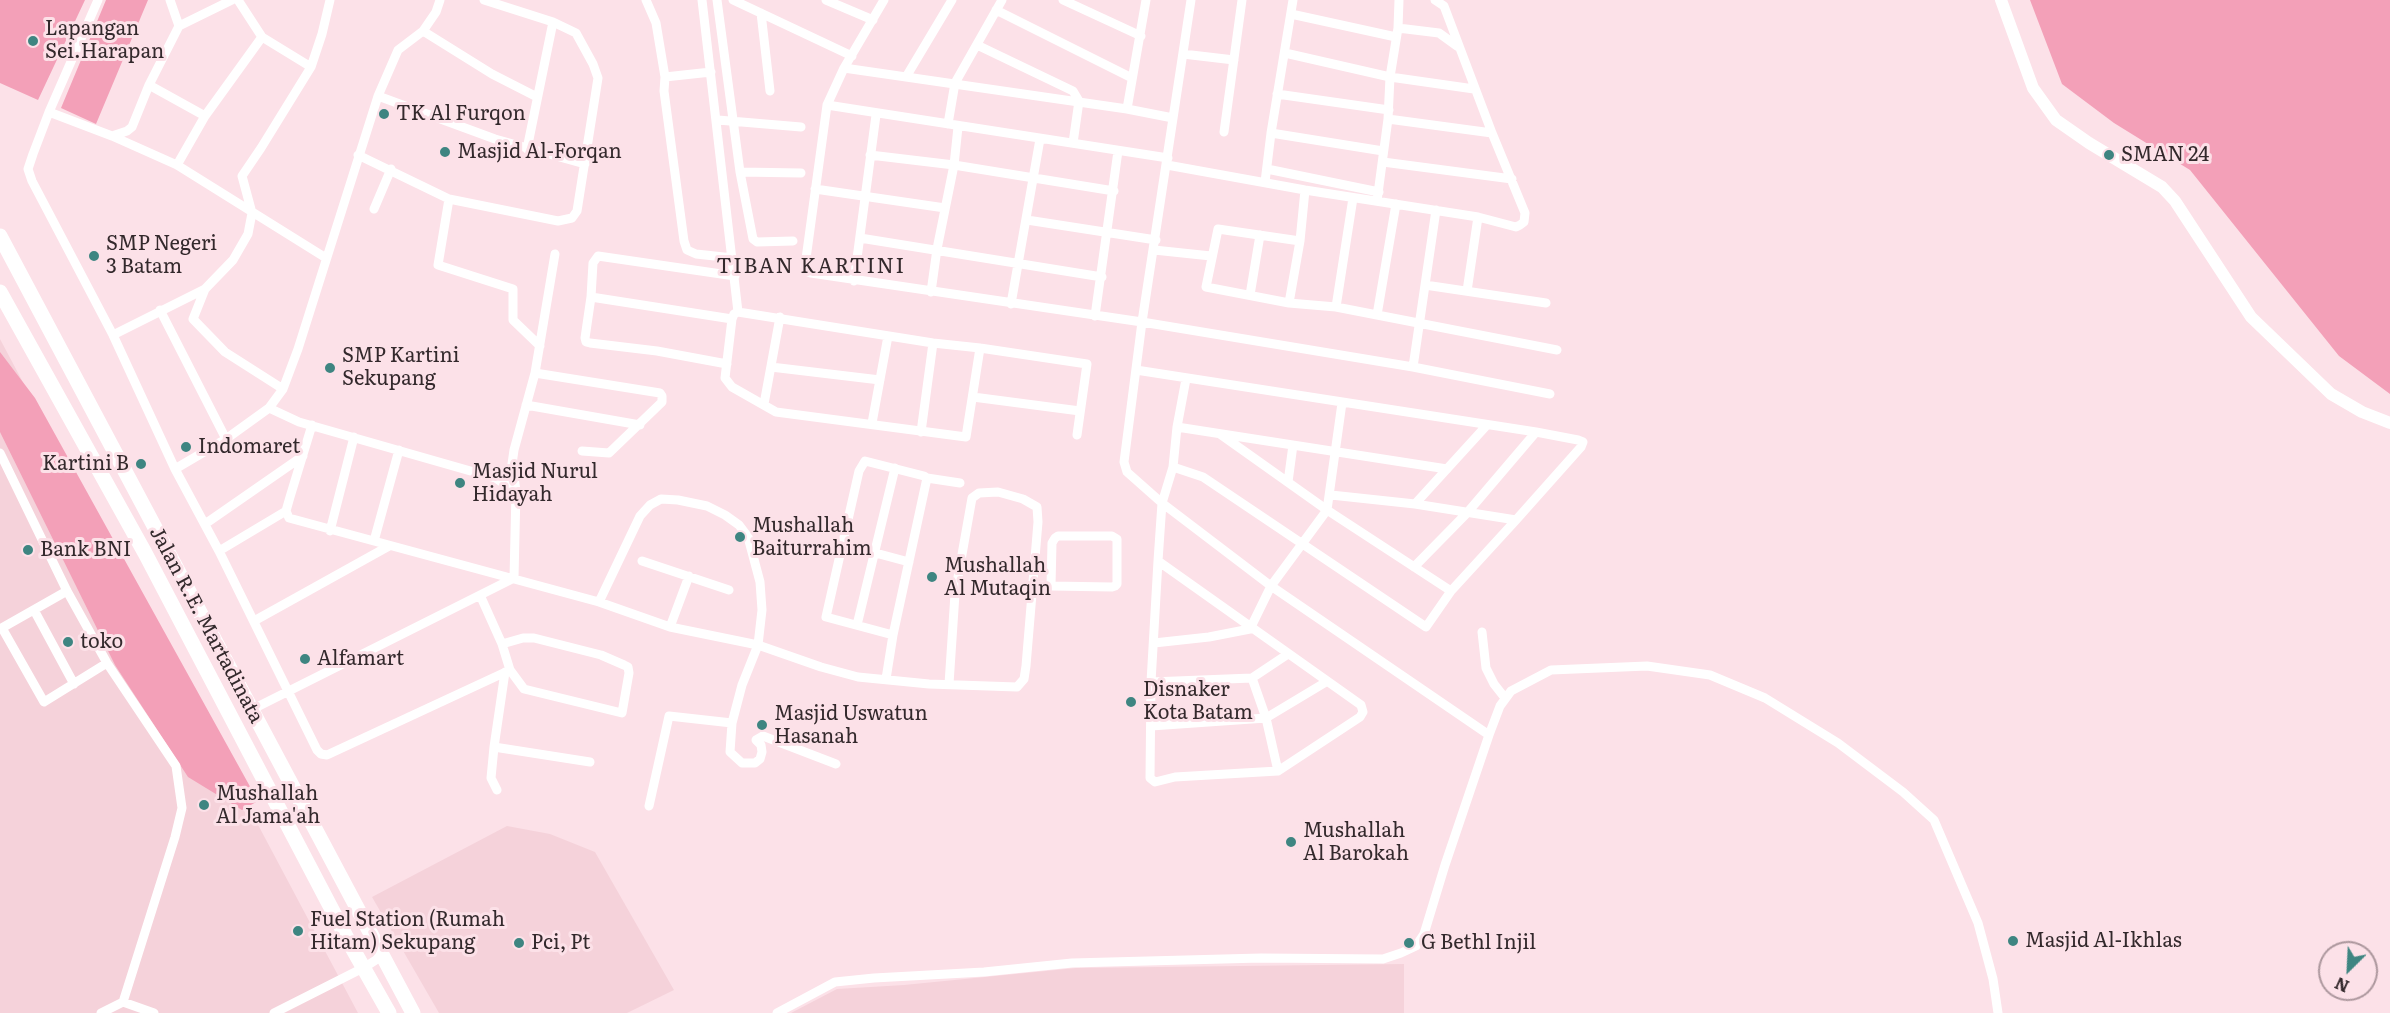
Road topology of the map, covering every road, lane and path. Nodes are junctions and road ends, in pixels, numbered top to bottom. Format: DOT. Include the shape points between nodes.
graph roads {
  1 [pos="98,0"];
  2 [pos="170,0"];
  3 [pos="231,0"];
  4 [pos="238,0"];
  5 [pos="330,0"];
  6 [pos="440,0"];
  7 [pos="487,0"];
  8 [pos="646,0"];
  9 [pos="702,0"];
  10 [pos="717,0"];
  11 [pos="733,0"];
  12 [pos="884,0"];
  13 [pos="952,0"];
  14 [pos="1002,0"];
  15 [pos="1063,0"];
  16 [pos="1146,0"];
  17 [pos="1191,0"];
  18 [pos="1242,0"];
  19 [pos="1293,0"];
  20 [pos="1399,0"];
  21 [pos="1435,0"];
  22 [pos="2001,0"];
  23 [pos="830,1"];
  24 [pos="996,10"];
  25 [pos="761,13"];
  26 [pos="1292,14"];
  27 [pos="873,20"];
  28 [pos="553,22"];
  29 [pos="179,26"];
  30 [pos="423,31"];
  31 [pos="1397,33"];
  32 [pos="1141,36"];
  33 [pos="262,37"];
  34 [pos="977,45"];
  35 [pos="1461,50"];
  36 [pos="1285,53"];
  37 [pos="1183,54"];
  38 [pos="852,56"];
  39 [pos="1234,60"];
  40 [pos="311,67"];
  41 [pos="844,68"];
  42 [pos="711,72"];
  43 [pos="665,77"];
  44 [pos="906,77"];
  45 [pos="1390,77"];
  46 [pos="1132,78"];
  47 [pos="955,83"];
  48 [pos="149,85"];
  49 [pos="1474,89"];
  50 [pos="770,91"];
  51 [pos="1277,94"];
  52 [pos="378,96"];
  53 [pos="537,98"];
  54 [pos="1079,101"];
  55 [pos="827,105"];
  56 [pos="1127,109"];
  57 [pos="49,112"];
  58 [pos="876,114"];
  59 [pos="1388,115"];
  60 [pos="205,116"];
  61 [pos="1173,118"];
  62 [pos="718,120"];
  63 [pos="735,123"];
  64 [pos="953,125"];
  65 [pos="801,127"];
  66 [pos="1224,132"];
  67 [pos="1271,133"];
  68 [pos="1492,133"];
  69 [pos="112,136"];
  70 [pos="1040,138"];
  71 [pos="1073,143"];
  72 [pos="527,148"];
  73 [pos="1118,151"];
  74 [pos="1383,151"];
  75 [pos="358,155"];
  76 [pos="870,155"];
  77 [pos="1167,161"];
  78 [pos="1383,162"];
  79 [pos="585,164"];
  80 [pos="177,165"];
  81 [pos="954,165"];
  82 [pos="391,169"];
  83 [pos="1267,169"];
  84 [pos="740,172"];
  85 [pos="801,173"];
  86 [pos="1034,179"];
  87 [pos="1512,179"];
  88 [pos="1265,182"];
  89 [pos="815,189"];
  90 [pos="1305,190"];
  91 [pos="1114,191"];
  92 [pos="865,195"];
  93 [pos="1378,197"];
  94 [pos="1353,198"];
  95 [pos="449,199"];
  96 [pos="1396,204"];
  97 [pos="945,208"];
  98 [pos="374,209"];
  99 [pos="1436,210"];
  100 [pos="252,213"];
  101 [pos="1478,217"];
  102 [pos="1027,220"];
  103 [pos="1108,233"];
  104 [pos="0,236"];
  105 [pos="1260,236"];
  106 [pos="860,238"];
  107 [pos="793,241"];
  108 [pos="1300,241"];
  109 [pos="1155,245"];
  110 [pos="937,249"];
  111 [pos="555,254"];
  112 [pos="1211,256"];
  113 [pos="326,258"];
  114 [pos="733,258"];
  115 [pos="1020,262"];
  116 [pos="735,276"];
  117 [pos="1101,277"];
  118 [pos="854,281"];
  119 [pos="1425,285"];
  120 [pos="205,290"];
  121 [pos="1467,291"];
  122 [pos="0,292"];
  123 [pos="931,292"];
  124 [pos="1250,295"];
  125 [pos="591,297"];
  126 [pos="1289,303"];
  127 [pos="1546,303"];
  128 [pos="1011,304"];
  129 [pos="1336,307"];
  130 [pos="4,310"];
  131 [pos="160,310"];
  132 [pos="735,315"];
  133 [pos="1377,315"];
  134 [pos="1095,316"];
  135 [pos="780,317"];
  136 [pos="1142,322"];
  137 [pos="1419,322"];
  138 [pos="113,335"];
  139 [pos="888,336"];
  140 [pos="933,343"];
  141 [pos="540,346"];
  142 [pos="980,348"];
  143 [pos="1557,350"];
  144 [pos="727,364"];
  145 [pos="771,367"];
  146 [pos="1413,367"];
  147 [pos="1136,370"];
  148 [pos="535,373"];
  149 [pos="1186,379"];
  150 [pos="880,380"];
  151 [pos="282,390"];
  152 [pos="1550,393"];
  153 [pos="973,397"];
  154 [pos="1342,403"];
  155 [pos="764,404"];
  156 [pos="526,405"];
  157 [pos="269,408"];
  158 [pos="1080,411"];
  159 [pos="872,423"];
  160 [pos="2390,423"];
  161 [pos="1486,424"];
  162 [pos="312,425"];
  163 [pos="640,425"];
  164 [pos="1177,427"];
  165 [pos="921,432"];
  166 [pos="1536,432"];
  167 [pos="1220,434"];
  168 [pos="1077,435"];
  169 [pos="354,437"];
  170 [pos="225,439"];
  171 [pos="1293,445"];
  172 [pos="399,450"];
  173 [pos="582,451"];
  174 [pos="1335,451"];
  175 [pos="0,453"];
  176 [pos="303,456"];
  177 [pos="1173,467"];
  178 [pos="895,468"];
  179 [pos="175,469"];
  180 [pos="1447,469"];
  181 [pos="927,478"];
  182 [pos="1288,482"];
  183 [pos="960,483"];
  184 [pos="516,491"];
  185 [pos="1331,495"];
  186 [pos="1162,503"];
  187 [pos="1415,504"];
  188 [pos="1327,510"];
  189 [pos="286,512"];
  190 [pos="1467,513"];
  191 [pos="1516,520"];
  192 [pos="205,524"];
  193 [pos="330,531"];
  194 [pos="374,541"];
  195 [pos="163,543"];
  196 [pos="842,544"];
  197 [pos="1303,544"];
  198 [pos="388,546"];
  199 [pos="219,551"];
  200 [pos="145,553"];
  201 [pos="873,553"];
  202 [pos="642,561"];
  203 [pos="1158,561"];
  204 [pos="909,562"];
  205 [pos="1414,567"];
  206 [pos="689,576"];
  207 [pos="514,578"];
  208 [pos="1032,586"];
  209 [pos="1051,586"];
  210 [pos="1271,586"];
  211 [pos="729,590"];
  212 [pos="68,591"];
  213 [pos="1450,591"];
  214 [pos="480,594"];
  215 [pos="600,602"];
  216 [pos="34,610"];
  217 [pos="254,621"];
  218 [pos="857,625"];
  219 [pos="670,627"];
  220 [pos="1,628"];
  221 [pos="1250,629"];
  222 [pos="1482,632"];
  223 [pos="893,634"];
  224 [pos="1154,643"];
  225 [pos="502,644"];
  226 [pos="758,645"];
  227 [pos="1288,654"];
  228 [pos="107,663"];
  229 [pos="507,671"];
  230 [pos="1252,678"];
  231 [pos="886,679"];
  232 [pos="1151,682"];
  233 [pos="1326,682"];
  234 [pos="74,684"];
  235 [pos="949,684"];
  236 [pos="286,690"];
  237 [pos="1505,698"];
  238 [pos="251,710"];
  239 [pos="1266,718"];
  240 [pos="732,723"];
  241 [pos="1151,726"];
  242 [pos="1489,735"];
  243 [pos="494,747"];
  244 [pos="590,762"];
  245 [pos="836,764"];
  246 [pos="1278,771"];
  247 [pos="497,790"];
  248 [pos="649,806"];
  249 [pos="382,956"];
  250 [pos="365,967"];
  251 [pos="123,1002"];
  252 [pos="101,1013"];
  253 [pos="154,1013"];
  254 [pos="274,1013"];
  255 [pos="389,1013"];
  256 [pos="413,1013"];
  257 [pos="777,1013"];
  258 [pos="1998,1013"];
  1 -- 57 [label="street"];
  2 -- 29 [label="street"];
  3 -- 29 [label="street"];
  4 -- 33 [label="street"];
  5 -- 40 [label="street"];
  6 -- 30 [label="street"];
  7 -- 28 [label="street"];
  8 -- 43 [label="street" via="656,23"];
  9 -- 42 [label="street"];
  10 -- 63 [label="street"];
  11 -- 25 [label="street"];
  12 -- 27 [label="street"];
  13 -- 44 [label="street"];
  14 -- 24 [label="street"];
  15 -- 32 [label="street"];
  16 -- 32 [label="street"];
  17 -- 37 [label="street"];
  18 -- 39 [label="street"];
  19 -- 26 [label="street"];
  20 -- 31 [label="street"];
  21 -- 35 [label="street" via="1444,6"];
  22 -- 160 [label="main road" via="2033,87 2056,120 2162,187 2251,317 2331,394"];
  23 -- 27 [label="street"];
  24 -- 34 [label="street"];
  24 -- 46 [label="street"];
  25 -- 38 [label="street"];
  25 -- 50 [label="street"];
  26 -- 31 [label="street"];
  26 -- 36 [label="street"];
  27 -- 38 [label="street"];
  28 -- 53 [label="street"];
  28 -- 79 [label="street" via="576,33 598,78"];
  29 -- 48 [label="street"];
  30 -- 52 [label="street" via="398,50"];
  30 -- 53 [label="street"];
  31 -- 35 [label="street" via="1439,33"];
  31 -- 45 [label="street"];
  32 -- 46 [label="street"];
  33 -- 40 [label="street"];
  33 -- 60 [label="street"];
  34 -- 47 [label="street"];
  34 -- 54 [label="street" via="1073,91"];
  35 -- 49 [label="street"];
  36 -- 45 [label="street"];
  36 -- 51 [label="street"];
  37 -- 39 [label="street"];
  37 -- 61 [label="street"];
  38 -- 41 [label="street"];
  39 -- 66 [label="street"];
  40 -- 100 [label="street" via="242,176"];
  41 -- 44 [label="street"];
  41 -- 55 [label="street"];
  42 -- 43 [label="street"];
  42 -- 62 [label="street"];
  43 -- 114 [label="street" via="687,250"];
  44 -- 47 [label="street"];
  45 -- 49 [label="street"];
  45 -- 59 [label="street"];
  46 -- 56 [label="street"];
  47 -- 54 [label="street"];
  47 -- 64 [label="street"];
  48 -- 60 [label="street"];
  48 -- 69 [label="street" via="132,127"];
  49 -- 68 [label="street"];
  51 -- 59 [label="street"];
  51 -- 67 [label="street"];
  52 -- 72 [label="street"];
  52 -- 75 [label="street"];
  53 -- 72 [label="street"];
  54 -- 56 [label="street"];
  54 -- 71 [label="street"];
  55 -- 58 [label="street"];
  55 -- 89 [label="street"];
  56 -- 61 [label="street"];
  57 -- 69 [label="street"];
  57 -- 138 [label="street" via="28,169"];
  58 -- 64 [label="street"];
  58 -- 76 [label="street"];
  59 -- 68 [label="street"];
  59 -- 74 [label="street"];
  60 -- 80 [label="street"];
  61 -- 77 [label="street"];
  62 -- 63 [label="street"];
  62 -- 114 [label="street"];
  63 -- 65 [label="street"];
  63 -- 84 [label="street"];
  64 -- 70 [label="street"];
  64 -- 81 [label="street"];
  67 -- 74 [label="street"];
  67 -- 83 [label="street"];
  68 -- 87 [label="street"];
  69 -- 80 [label="street"];
  70 -- 71 [label="street"];
  70 -- 86 [label="street"];
  71 -- 73 [label="street"];
  72 -- 79 [label="street"];
  73 -- 77 [label="street"];
  73 -- 91 [label="street"];
  74 -- 78 [label="street"];
  75 -- 82 [label="street"];
  75 -- 113 [label="street"];
  76 -- 81 [label="street"];
  76 -- 92 [label="street"];
  77 -- 88 [label="street"];
  77 -- 109 [label="street"];
  78 -- 87 [label="street"];
  78 -- 93 [label="street"];
  79 -- 95 [label="street" via="577,211 572,218 558,221"];
  80 -- 100 [label="street"];
  81 -- 86 [label="street"];
  81 -- 97 [label="street"];
  82 -- 95 [label="street"];
  82 -- 98 [label="street"];
  83 -- 88 [label="street"];
  83 -- 93 [label="street"];
  84 -- 85 [label="street"];
  84 -- 107 [label="street" via="753,239"];
  86 -- 91 [label="street"];
  86 -- 102 [label="street"];
  87 -- 101 [label="street" via="1525,213 1524,222 1516,227"];
  88 -- 90 [label="street"];
  89 -- 92 [label="street"];
  89 -- 118 [label="street" via="806,271"];
  90 -- 94 [label="street"];
  90 -- 108 [label="street"];
  91 -- 103 [label="street"];
  92 -- 97 [label="street"];
  92 -- 106 [label="street"];
  93 -- 94 [label="street"];
  93 -- 96 [label="street"];
  94 -- 129 [label="street"];
  95 -- 141 [label="street" via="438,265 513,289 513,320"];
  96 -- 99 [label="street"];
  96 -- 133 [label="street"];
  97 -- 110 [label="street"];
  99 -- 101 [label="street"];
  99 -- 119 [label="street"];
  100 -- 113 [label="street"];
  100 -- 120 [label="street" via="248,234 233,260"];
  101 -- 121 [label="street"];
  102 -- 103 [label="street"];
  102 -- 115 [label="street"];
  103 -- 109 [label="street"];
  103 -- 117 [label="street"];
  104 -- 195 [label="highway, Jalan R.E. Martadinata"];
  105 -- 108 [label="street"];
  105 -- 112 [label="street" via="1218,229"];
  105 -- 124 [label="street"];
  106 -- 110 [label="street"];
  106 -- 118 [label="street"];
  108 -- 126 [label="street"];
  109 -- 112 [label="street"];
  109 -- 136 [label="street"];
  110 -- 115 [label="street"];
  110 -- 123 [label="street"];
  111 -- 141 [label="street"];
  112 -- 124 [label="street" via="1206,287"];
  113 -- 151 [label="street"];
  114 -- 116 [label="street"];
  115 -- 117 [label="street"];
  115 -- 128 [label="street"];
  116 -- 125 [label="street" via="598,256 593,263"];
  116 -- 132 [label="street"];
  117 -- 134 [label="street"];
  118 -- 123 [label="street"];
  119 -- 121 [label="street"];
  119 -- 137 [label="street"];
  120 -- 131 [label="street"];
  120 -- 151 [label="street" via="195,310 194,319 200,328 225,352"];
  121 -- 127 [label="street"];
  122 -- 130 [label="highway, Jalan R.E. Martadinata"];
  123 -- 128 [label="street"];
  124 -- 126 [label="street"];
  125 -- 132 [label="street"];
  125 -- 144 [label="street" via="586,342"];
  126 -- 129 [label="street"];
  128 -- 134 [label="street"];
  129 -- 133 [label="street"];
  130 -- 200 [label="highway, Jalan R.E. Martadinata"];
  131 -- 138 [label="street"];
  131 -- 170 [label="street"];
  132 -- 135 [label="street"];
  132 -- 144 [label="street"];
  133 -- 137 [label="street"];
  134 -- 136 [label="street"];
  135 -- 139 [label="street"];
  135 -- 145 [label="street"];
  136 -- 146 [label="street"];
  136 -- 147 [label="street"];
  137 -- 143 [label="street"];
  137 -- 146 [label="street"];
  138 -- 179 [label="street"];
  139 -- 140 [label="street"];
  139 -- 150 [label="street"];
  140 -- 142 [label="street"];
  140 -- 165 [label="street"];
  141 -- 148 [label="street"];
  142 -- 153 [label="street"];
  142 -- 158 [label="street" via="1087,364"];
  144 -- 155 [label="street" via="727,383"];
  145 -- 150 [label="street"];
  145 -- 155 [label="street"];
  146 -- 152 [label="street"];
  147 -- 149 [label="street"];
  147 -- 186 [label="street" via="1124,462 1127,472"];
  148 -- 156 [label="street"];
  148 -- 163 [label="street" via="660,393 662,402"];
  149 -- 154 [label="street"];
  149 -- 164 [label="street"];
  150 -- 159 [label="street"];
  151 -- 157 [label="street"];
  153 -- 158 [label="street"];
  153 -- 165 [label="street" via="966,437"];
  154 -- 161 [label="street"];
  154 -- 174 [label="street"];
  155 -- 159 [label="street" via="776,412"];
  156 -- 163 [label="street"];
  156 -- 184 [label="street" via="513,450"];
  157 -- 162 [label="street"];
  157 -- 170 [label="street"];
  158 -- 168 [label="street"];
  159 -- 165 [label="street"];
  161 -- 166 [label="street"];
  161 -- 180 [label="street"];
  162 -- 169 [label="street"];
  162 -- 176 [label="street"];
  163 -- 173 [label="street" via="609,453"];
  164 -- 167 [label="street"];
  164 -- 177 [label="street"];
  166 -- 190 [label="street"];
  166 -- 191 [label="street" via="1583,442"];
  167 -- 171 [label="street"];
  167 -- 182 [label="street"];
  169 -- 172 [label="street"];
  169 -- 193 [label="street"];
  170 -- 179 [label="street"];
  171 -- 174 [label="street"];
  171 -- 182 [label="street"];
  172 -- 184 [label="street" via="495,478"];
  172 -- 194 [label="street"];
  174 -- 180 [label="street"];
  174 -- 185 [label="street"];
  175 -- 212 [label="street"];
  176 -- 189 [label="street"];
  176 -- 192 [label="street"];
  177 -- 186 [label="street"];
  177 -- 197 [label="street" via="1203,477"];
  178 -- 181 [label="street"];
  178 -- 196 [label="street" via="865,461 861,464"];
  178 -- 201 [label="street"];
  179 -- 192 [label="street"];
  180 -- 187 [label="street"];
  181 -- 183 [label="street"];
  181 -- 204 [label="street"];
  182 -- 188 [label="street"];
  184 -- 207 [label="street"];
  185 -- 187 [label="street"];
  185 -- 188 [label="street"];
  186 -- 203 [label="street"];
  186 -- 210 [label="street"];
  187 -- 190 [label="street"];
  188 -- 197 [label="street"];
  188 -- 205 [label="street"];
  189 -- 193 [label="street" via="289,518"];
  189 -- 199 [label="street"];
  190 -- 191 [label="street"];
  190 -- 205 [label="street"];
  191 -- 213 [label="street"];
  192 -- 199 [label="street"];
  193 -- 194 [label="street"];
  194 -- 198 [label="street"];
  195 -- 200 [label="highway"];
  195 -- 238 [label="highway, Jalan R.E. Martadinata"];
  196 -- 201 [label="street"];
  196 -- 218 [label="street" via="826,617"];
  197 -- 210 [label="street"];
  197 -- 213 [label="street" via="1426,627"];
  198 -- 207 [label="street"];
  198 -- 217 [label="street"];
  199 -- 217 [label="street"];
  200 -- 250 [label="highway, Jalan R.E. Martadinata"];
  201 -- 204 [label="street"];
  201 -- 218 [label="street"];
  202 -- 206 [label="street"];
  203 -- 221 [label="street"];
  203 -- 224 [label="street"];
  204 -- 223 [label="street"];
  205 -- 213 [label="street"];
  206 -- 211 [label="street"];
  206 -- 219 [label="street"];
  207 -- 214 [label="street"];
  207 -- 215 [label="street"];
  208 -- 209 [label="street"];
  208 -- 235 [label="street" via="1024,679 1017,687"];
  208 -- 235 [label="street" via="1036,507 998,492 979,493 972,498 968,512 955,594"];
  209 -- 209 [label="street" via="1115,586 1117,539 1055,538"];
  210 -- 221 [label="street"];
  210 -- 242 [label="street"];
  212 -- 216 [label="street"];
  212 -- 228 [label="street"];
  214 -- 225 [label="street"];
  214 -- 236 [label="street"];
  215 -- 219 [label="street"];
  215 -- 226 [label="street" via="640,516 650,505 661,499 707,506 739,525 748,537 760,582"];
  216 -- 220 [label="street"];
  216 -- 234 [label="street"];
  217 -- 236 [label="street"];
  218 -- 223 [label="street"];
  219 -- 226 [label="street"];
  220 -- 234 [label="street" via="44,702"];
  221 -- 224 [label="street"];
  221 -- 227 [label="street"];
  222 -- 237 [label="street" via="1486,668"];
  223 -- 231 [label="street"];
  224 -- 232 [label="street"];
  225 -- 229 [label="street"];
  225 -- 229 [label="street" via="534,638 601,655 628,667 622,713 524,689"];
  226 -- 231 [label="street" via="858,677"];
  226 -- 240 [label="street"];
  227 -- 230 [label="street"];
  227 -- 233 [label="street"];
  228 -- 234 [label="street"];
  228 -- 251 [label="street" via="176,766 182,808"];
  229 -- 236 [label="street" via="327,755 317,750"];
  229 -- 243 [label="street"];
  230 -- 232 [label="street"];
  230 -- 239 [label="street"];
  231 -- 235 [label="street"];
  232 -- 241 [label="street"];
  233 -- 239 [label="street"];
  233 -- 246 [label="street" via="1361,705 1363,712"];
  236 -- 238 [label="street"];
  237 -- 242 [label="street"];
  237 -- 258 [label="street" via="1521,684 1551,670 1647,666 1710,675 1737,685 1839,743 1934,820 1978,923"];
  238 -- 249 [label="highway, Jalan R.E. Martadinata"];
  239 -- 241 [label="street"];
  239 -- 246 [label="street"];
  240 -- 245 [label="street" via="730,752 742,763 760,759 762,749 756,740 763,736"];
  240 -- 248 [label="street" via="669,716"];
  241 -- 246 [label="street" via="1150,778 1155,782 1175,777"];
  242 -- 257 [label="street" via="1424,934 1416,946 1401,953 1383,959 1072,963 874,978 835,982"];
  243 -- 244 [label="street"];
  243 -- 247 [label="street" via="491,778"];
  249 -- 250 [label="street"];
  249 -- 256 [label="highway, Jalan R.E. Martadinata"];
  250 -- 254 [label="street"];
  250 -- 255 [label="highway, Jalan R.E. Martadinata"];
  251 -- 252 [label="street"];
  251 -- 253 [label="street"];
}
